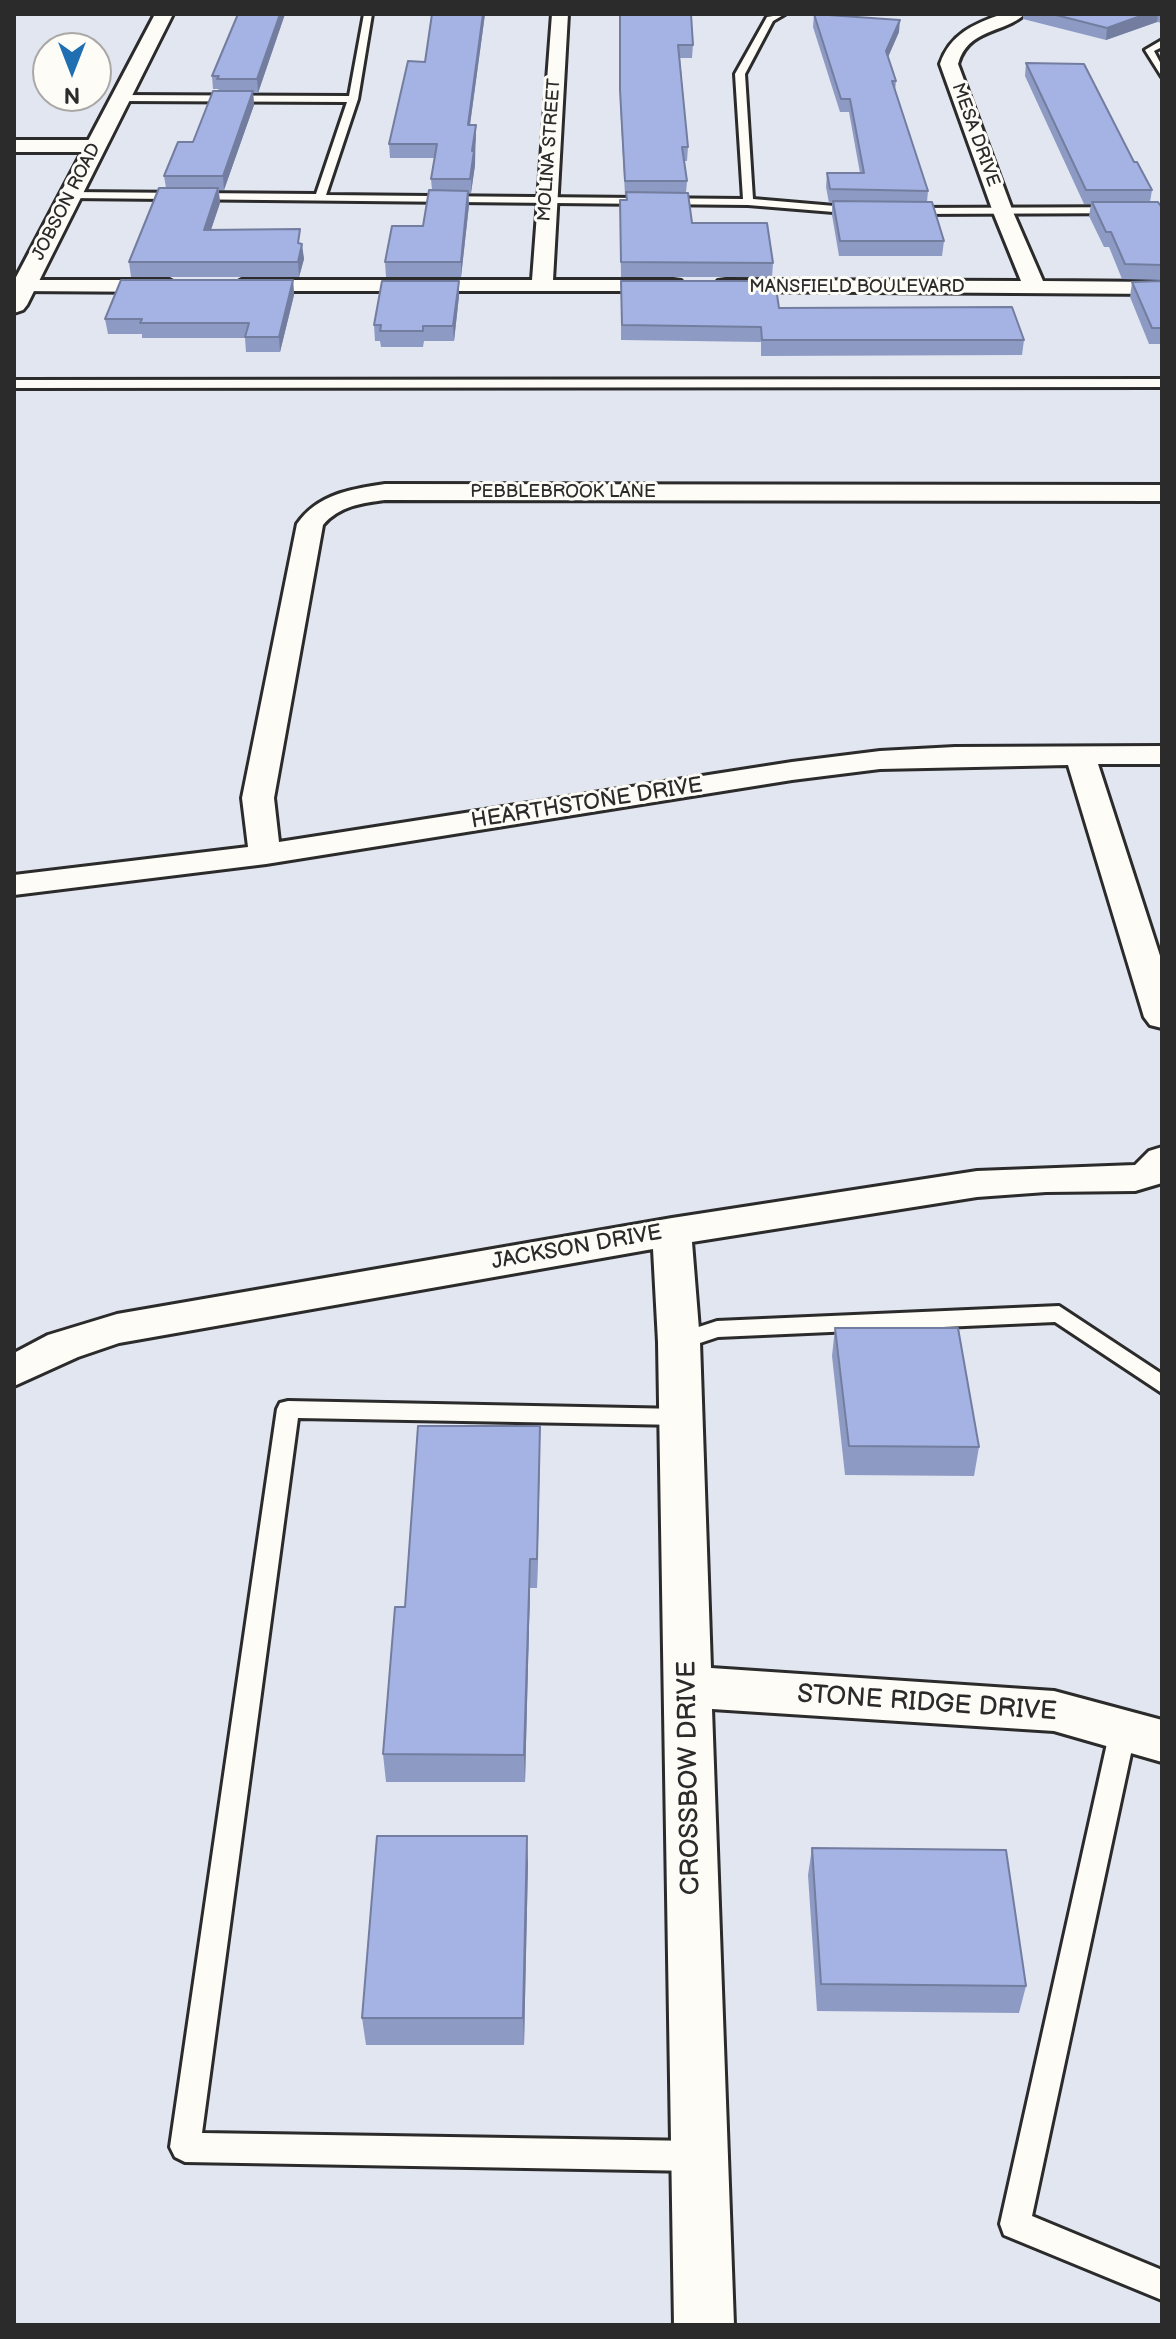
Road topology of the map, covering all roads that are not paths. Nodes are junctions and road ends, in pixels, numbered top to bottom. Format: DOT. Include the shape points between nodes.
graph roads {
  1 [pos="164,14"];
  2 [pos="368,14"];
  3 [pos="560,14"];
  4 [pos="781,14"];
  5 [pos="1017,14"];
  6 [pos="1162,43"];
  7 [pos="1162,74"];
  8 [pos="121,98"];
  9 [pos="353,99"];
  10 [pos="14,146"];
  11 [pos="96,146"];
  12 [pos="70,195"];
  13 [pos="321,195"];
  14 [pos="546,202"];
  15 [pos="748,202"];
  16 [pos="1162,210"];
  17 [pos="868,211"];
  18 [pos="898,211"];
  19 [pos="1003,212"];
  20 [pos="196,286"];
  21 [pos="228,286"];
  22 [pos="542,286"];
  23 [pos="1035,288"];
  24 [pos="1162,288"];
  25 [pos="19,296"];
  26 [pos="1162,383"];
  27 [pos="14,384"];
  28 [pos="1162,493"];
  29 [pos="1080,754"];
  30 [pos="1162,755"];
  31 [pos="266,854"];
  32 [pos="14,885"];
  33 [pos="1162,1017"];
  34 [pos="1156,1167"];
  35 [pos="672,1232"];
  36 [pos="679,1342"];
  37 [pos="14,1371"];
  38 [pos="1162,1385"];
  39 [pos="681,1417"];
  40 [pos="688,1687"];
  41 [pos="1143,1736"];
  42 [pos="700,2156"];
  43 [pos="1162,2285"];
  44 [pos="704,2325"];
  1 -- 8 [label="street, JOBSON ROAD"];
  2 -- 9 [label="lane"];
  3 -- 14 [label="street, MOLINA STREET"];
  4 -- 15 [label="lane" via="770,19 740,74"];
  5 -- 19 [label="street, MESA DRIVE" via="978,29 957,44 949,64"];
  6 -- 7 [label="lane" via="1149,50"];
  8 -- 9 [label="lane"];
  8 -- 11 [label="street, JOBSON ROAD"];
  9 -- 13 [label="lane"];
  10 -- 11 [label="street"];
  11 -- 12 [label="street, JOBSON ROAD"];
  12 -- 13 [label="lane"];
  12 -- 25 [label="street, JOBSON ROAD"];
  13 -- 14 [label="lane"];
  14 -- 15 [label="lane"];
  14 -- 22 [label="street, MOLINA STREET"];
  15 -- 17 [label="lane"];
  16 -- 19 [label="lane"];
  18 -- 19 [label="lane"];
  19 -- 23 [label="street, MESA DRIVE"];
  20 -- 25 [label="street"];
  21 -- 22 [label="street, MANSFIELD BOULEVARD"];
  22 -- 23 [label="street, MANSFIELD BOULEVARD"];
  23 -- 24 [label="street, MANSFIELD BOULEVARD"];
  26 -- 27 [label="lane"];
  28 -- 31 [label="street, PEBBLEBROOK LANE" via="385,492 334,504 317,512 310,524 258,798"];
  29 -- 30 [label="street, HEARTHSTONE DRIVE"];
  29 -- 31 [label="street, HEARTHSTONE DRIVE" via="851,764"];
  29 -- 33 [label="street"];
  31 -- 32 [label="street, HEARTHSTONE DRIVE"];
  34 -- 35 [label="street, JACKSON DRIVE" via="1135,1178 977,1184"];
  35 -- 36 [label="street, CROSSBOW DRIVE"];
  35 -- 37 [label="street, JACKSON DRIVE" via="117,1329 63,1346"];
  36 -- 38 [label="lane" via="717,1329 1059,1314"];
  36 -- 39 [label="street, CROSSBOW DRIVE"];
  39 -- 40 [label="street, CROSSBOW DRIVE"];
  39 -- 42 [label="lane" via="288,1409 185,2147"];
  40 -- 41 [label="street, STONE RIDGE DRIVE" via="1054,1711"];
  40 -- 42 [label="street, CROSSBOW DRIVE"];
  41 -- 43 [label="lane" via="1015,2224"];
  42 -- 44 [label="street, CROSSBOW DRIVE"];
}
